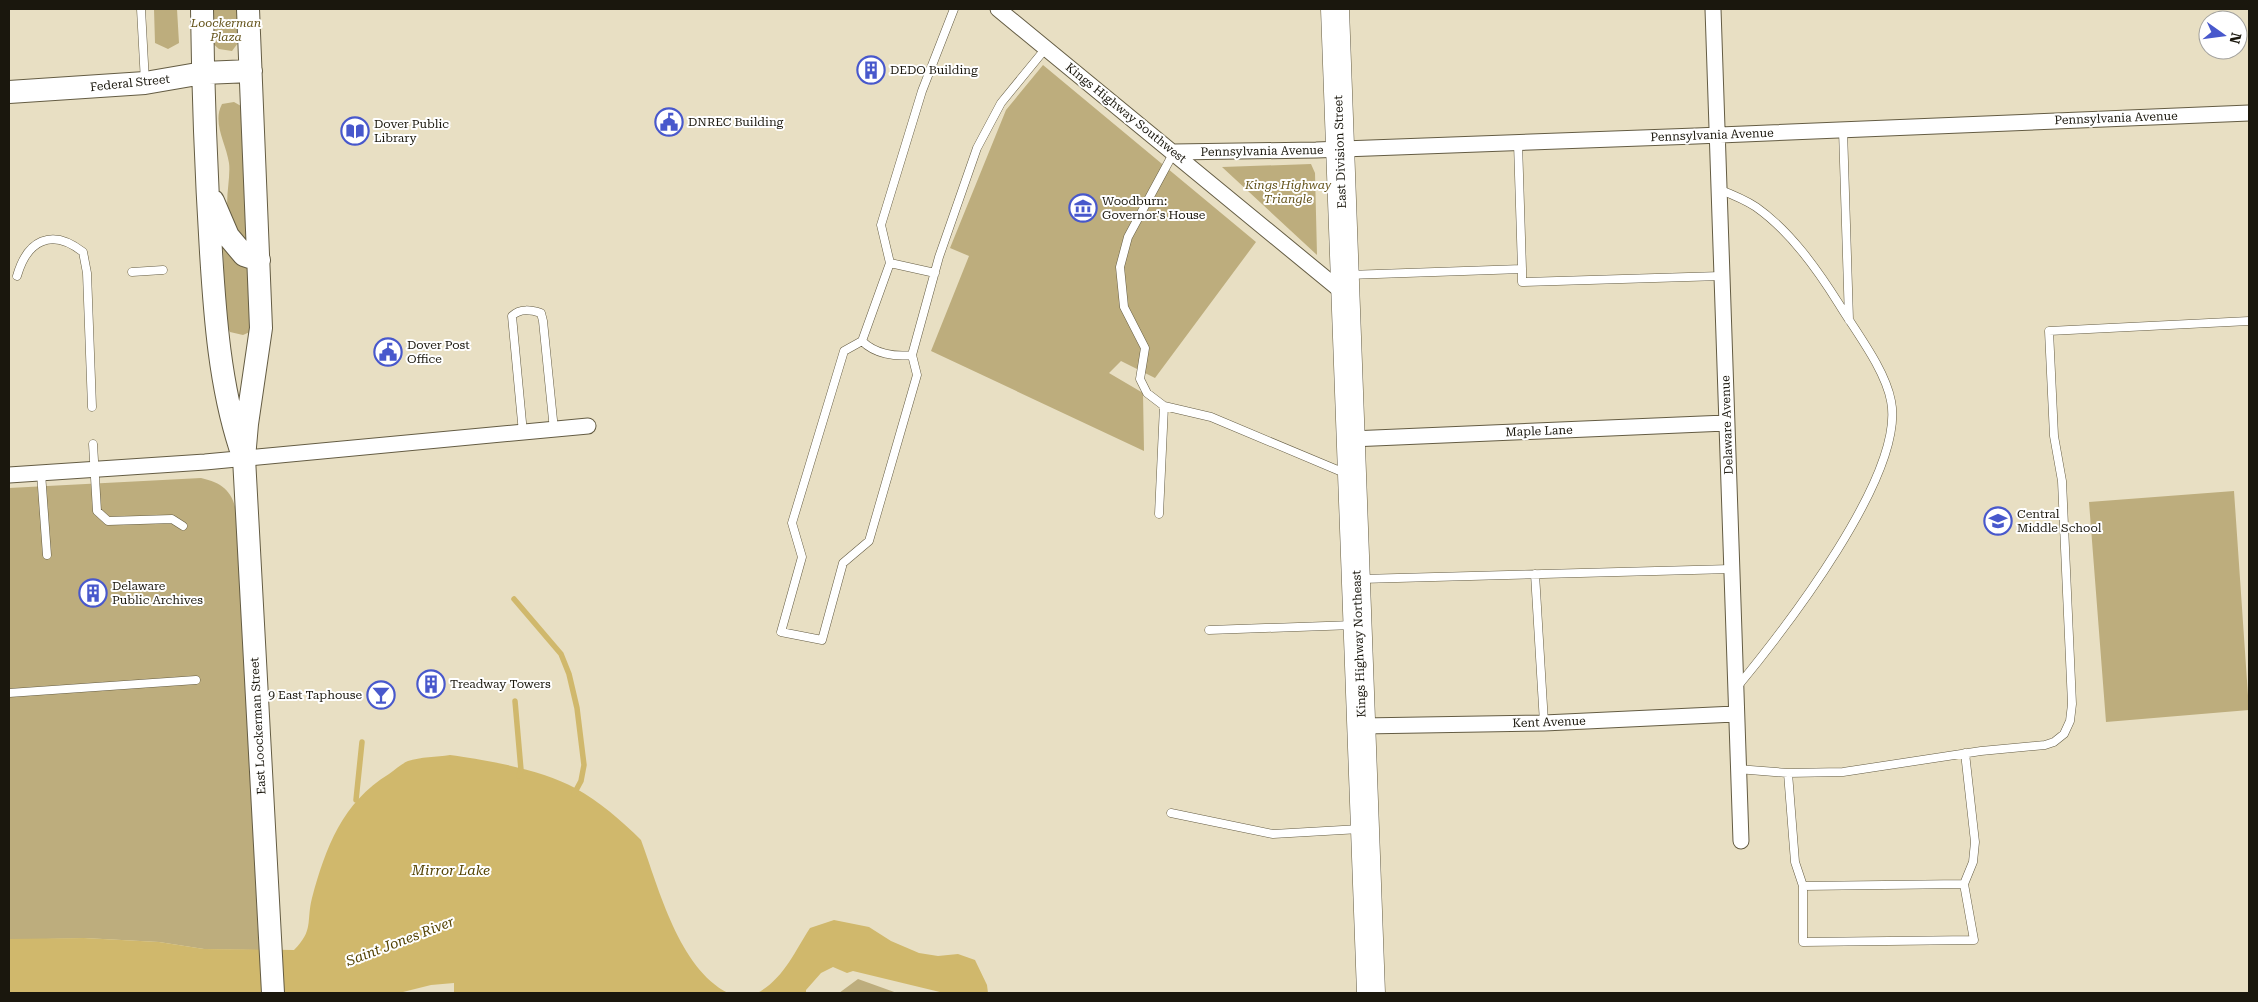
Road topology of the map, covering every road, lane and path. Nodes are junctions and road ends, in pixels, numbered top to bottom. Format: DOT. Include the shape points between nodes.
graph roads {
  1 [pos="141,9"];
  2 [pos="202,9"];
  3 [pos="248,9"];
  4 [pos="954,9"];
  5 [pos="998,9"];
  6 [pos="1335,9"];
  7 [pos="1713,9"];
  8 [pos="1046,48"];
  9 [pos="251,70"];
  10 [pos="203,73"];
  11 [pos="145,84"];
  12 [pos="9,92"];
  13 [pos="2249,113"];
  14 [pos="1842,130"];
  15 [pos="1716,136"];
  16 [pos="1518,143"];
  17 [pos="1340,149"];
  18 [pos="1174,152"];
  19 [pos="207,186"];
  20 [pos="1718,189"];
  21 [pos="258,260"];
  22 [pos="890,263"];
  23 [pos="1522,269"];
  24 [pos="163,270"];
  25 [pos="132,272"];
  26 [pos="936,272"];
  27 [pos="17,276"];
  28 [pos="1721,276"];
  29 [pos="1346,285"];
  30 [pos="1849,320"];
  31 [pos="2249,321"];
  32 [pos="862,341"];
  33 [pos="912,355"];
  34 [pos="1164,406"];
  35 [pos="92,408"];
  36 [pos="1726,423"];
  37 [pos="588,426"];
  38 [pos="554,430"];
  39 [pos="523,433"];
  40 [pos="1351,439"];
  41 [pos="93,444"];
  42 [pos="244,458"];
  43 [pos="93,468"];
  44 [pos="41,472"];
  45 [pos="9,475"];
  46 [pos="1352,477"];
  47 [pos="1159,514"];
  48 [pos="183,526"];
  49 [pos="47,555"];
  50 [pos="1731,569"];
  51 [pos="1535,574"];
  52 [pos="1357,579"];
  53 [pos="1358,624"];
  54 [pos="1209,630"];
  55 [pos="196,680"];
  56 [pos="1734,690"];
  57 [pos="9,693"];
  58 [pos="1735,714"];
  59 [pos="1544,722"];
  60 [pos="1362,726"];
  61 [pos="1965,753"];
  62 [pos="1737,769"];
  63 [pos="1788,772"];
  64 [pos="1171,813"];
  65 [pos="1365,829"];
  66 [pos="1740,841"];
  67 [pos="1964,884"];
  68 [pos="1803,886"];
  69 [pos="273,993"];
  70 [pos="1371,993"];
  1 -- 11 [label="lane"];
  2 -- 10 [label="street"];
  3 -- 9 [label="street"];
  4 -- 22 [label="lane" via="922,91 881,225"];
  5 -- 8 [label="street, Kings Highway Southwest"];
  6 -- 17 [label="highway, East Division Street"];
  7 -- 15 [label="street, Delaware Avenue"];
  8 -- 18 [label="street, Kings Highway Southwest"];
  8 -- 26 [label="lane" via="1001,103 977,148"];
  9 -- 10 [label="street, Federal Street"];
  9 -- 21 [label="street"];
  10 -- 11 [label="street, Federal Street"];
  10 -- 19 [label="street"];
  11 -- 12 [label="street, Federal Street"];
  13 -- 14 [label="street, Pennsylvania Avenue"];
  14 -- 15 [label="street, Pennsylvania Avenue"];
  14 -- 30 [label="lane"];
  15 -- 16 [label="street, Pennsylvania Avenue"];
  15 -- 20 [label="street, Delaware Avenue"];
  16 -- 17 [label="street, Pennsylvania Avenue"];
  16 -- 23 [label="lane"];
  17 -- 18 [label="street, Pennsylvania Avenue"];
  17 -- 29 [label="highway, East Division Street"];
  18 -- 29 [label="street, Kings Highway Southwest"];
  18 -- 34 [label="lane" via="1128,237 1120,266 1124,307 1145,348 1140,379 1147,393"];
  19 -- 21 [label="street" via="228,236 244,255"];
  19 -- 42 [label="street" via="215,318 232,424"];
  20 -- 28 [label="street, Delaware Avenue"];
  20 -- 30 [label="lane" via="1755,206 1783,230 1821,277"];
  21 -- 42 [label="street" via="261,328"];
  22 -- 26 [label="lane"];
  22 -- 32 [label="lane"];
  23 -- 28 [label="lane" via="1522,282"];
  23 -- 29 [label="lane"];
  24 -- 25 [label="lane"];
  26 -- 33 [label="lane"];
  27 -- 35 [label="lane" via="22,259 30,248 40,242 60,240 83,252"];
  28 -- 36 [label="street, Delaware Avenue"];
  29 -- 40 [label="highway, Kings Highway Northeast"];
  30 -- 56 [label="lane" via="1882,376 1891,401 1892,425 1886,452 1834,556 1772,644"];
  31 -- 61 [label="lane" via="2049,331 2054,436 2062,480 2072,682 2070,722 2064,734 2045,745"];
  32 -- 33 [label="lane" via="870,349 898,357"];
  32 -- 33 [label="lane" via="844,351 792,523 802,557 781,632 822,640 843,563 869,541 917,375"];
  34 -- 46 [label="lane" via="1211,417"];
  34 -- 47 [label="lane"];
  36 -- 40 [label="street, Maple Lane"];
  36 -- 50 [label="street, Delaware Avenue"];
  37 -- 38 [label="street"];
  38 -- 39 [label="street"];
  38 -- 39 [label="lane" via="543,320 541,313 524,310 512,316"];
  39 -- 42 [label="street"];
  40 -- 46 [label="highway, Kings Highway Northeast"];
  41 -- 43 [label="lane"];
  42 -- 43 [label="street"];
  42 -- 69 [label="street, East Loockerman Street"];
  43 -- 44 [label="street"];
  43 -- 48 [label="lane" via="97,511 108,522 172,519"];
  44 -- 45 [label="street"];
  44 -- 49 [label="lane"];
  46 -- 52 [label="highway, Kings Highway Northeast"];
  50 -- 51 [label="lane"];
  50 -- 56 [label="street, Delaware Avenue"];
  51 -- 52 [label="lane"];
  51 -- 59 [label="lane"];
  52 -- 53 [label="highway, Kings Highway Northeast"];
  53 -- 54 [label="lane"];
  53 -- 60 [label="highway, Kings Highway Northeast"];
  55 -- 57 [label="lane"];
  56 -- 58 [label="street, Delaware Avenue"];
  58 -- 59 [label="street, Kent Avenue"];
  58 -- 62 [label="street, Delaware Avenue"];
  59 -- 60 [label="street, Kent Avenue"];
  60 -- 65 [label="highway, Kings Highway Northeast"];
  61 -- 63 [label="lane" via="1843,772"];
  61 -- 67 [label="lane" via="1975,842 1973,862"];
  62 -- 63 [label="lane"];
  62 -- 66 [label="street, Delaware Avenue"];
  63 -- 68 [label="lane" via="1795,862"];
  64 -- 65 [label="lane" via="1273,834"];
  65 -- 70 [label="highway, Kings Highway Northeast"];
  67 -- 68 [label="lane"];
  67 -- 68 [label="lane" via="1974,940 1803,942"];
}
